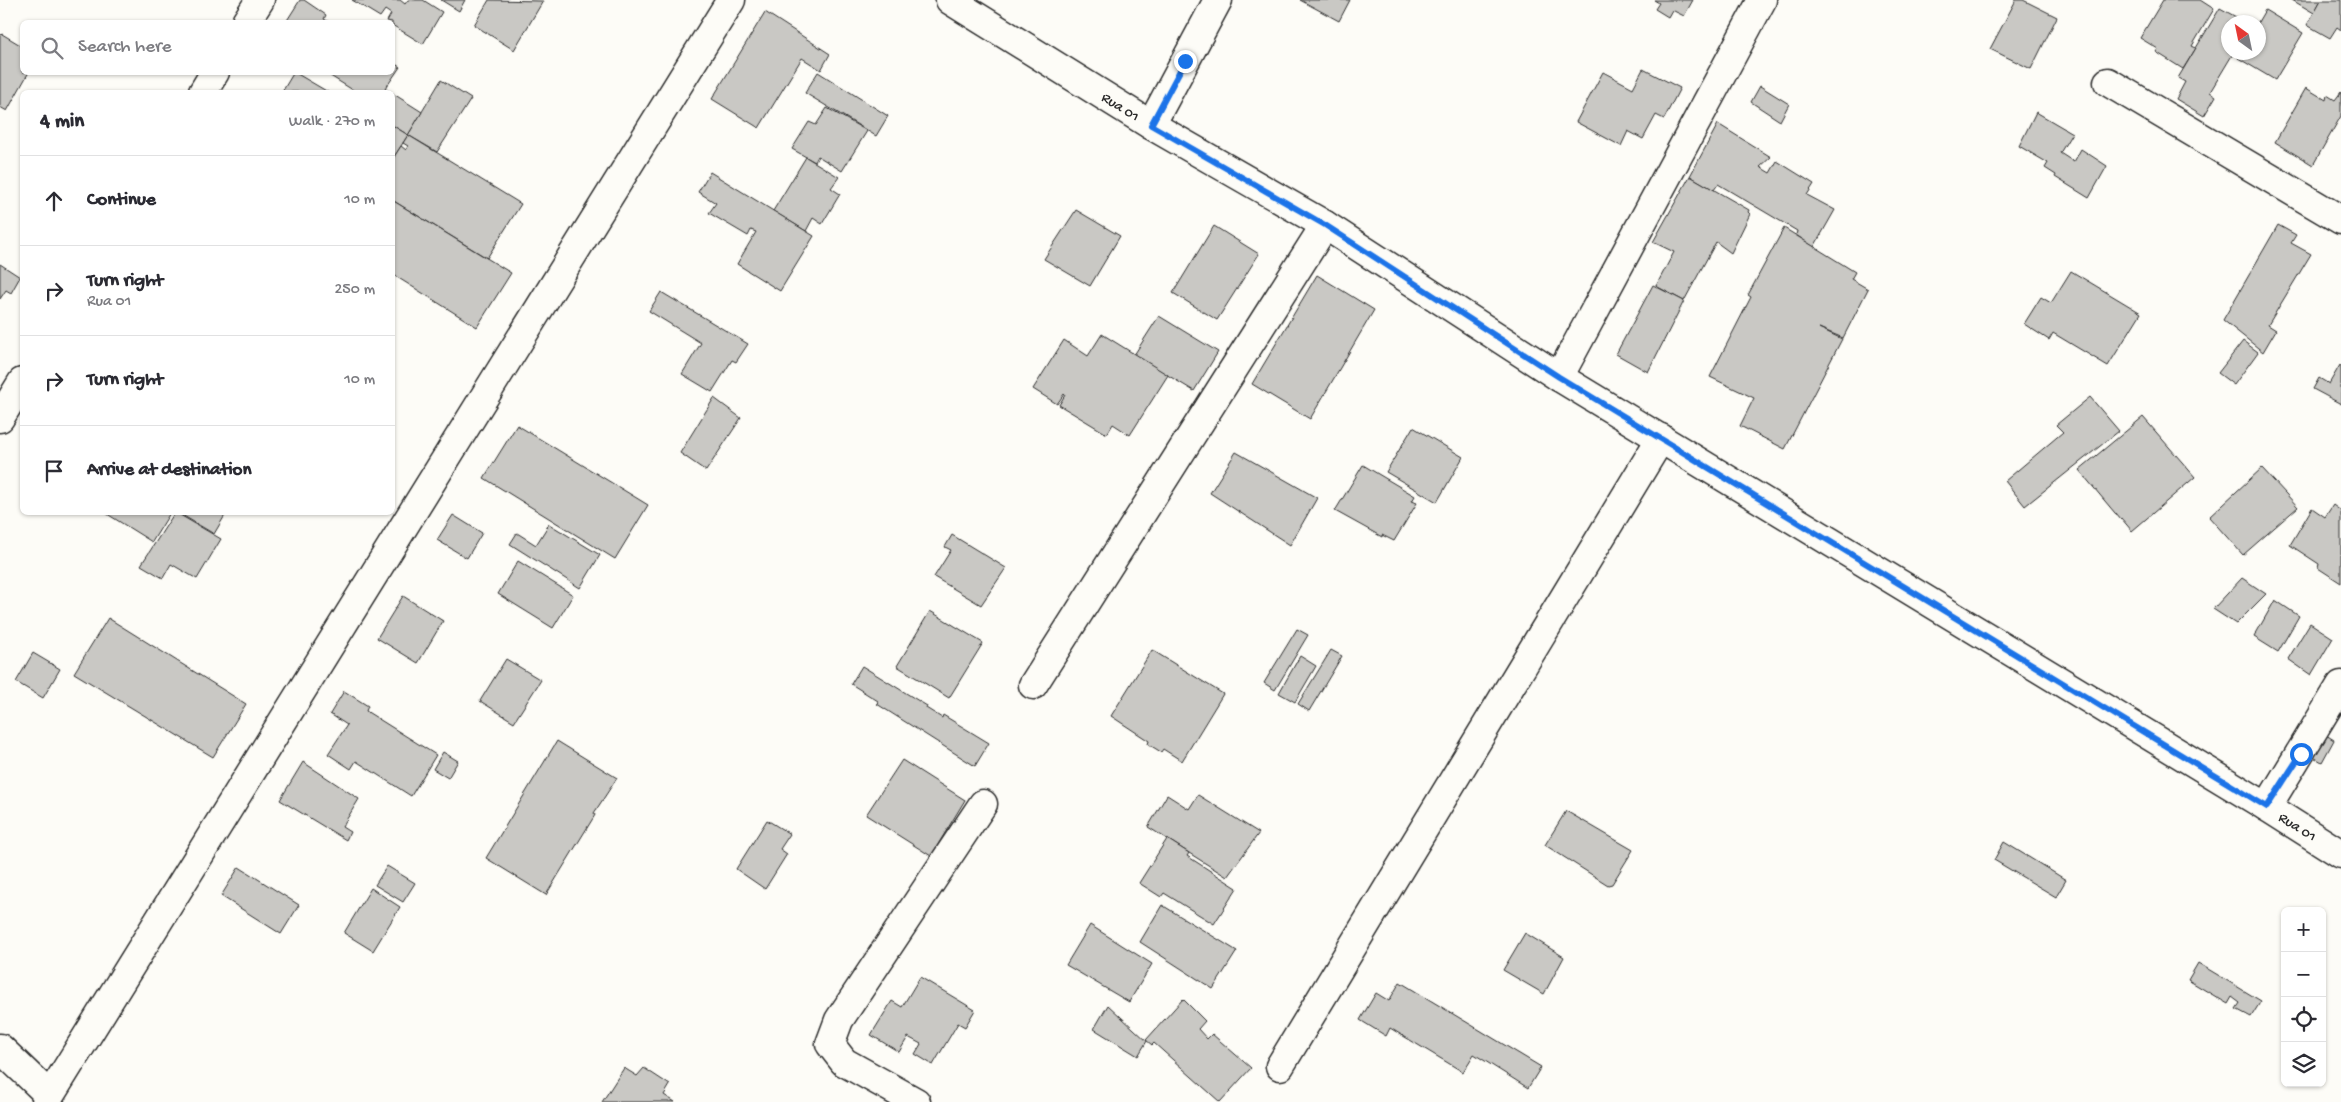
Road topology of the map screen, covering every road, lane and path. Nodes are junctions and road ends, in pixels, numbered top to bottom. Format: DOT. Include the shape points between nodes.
graph roads {
  1 [pos="260,0"];
  2 [pos="731,0"];
  3 [pos="950,0"];
  4 [pos="1218,0"];
  5 [pos="1762,0"];
  6 [pos="247,20"];
  7 [pos="213,75"];
  8 [pos="2108,82"];
  9 [pos="204,90"];
  10 [pos="1151,125"];
  11 [pos="2341,220"];
  12 [pos="1325,225"];
  13 [pos="1559,377"];
  14 [pos="20,385"];
  15 [pos="0,418"];
  16 [pos="1661,438"];
  17 [pos="2341,684"];
  18 [pos="1032,685"];
  19 [pos="983,804"];
  20 [pos="2267,807"];
  21 [pos="2341,854"];
  22 [pos="0,1048"];
  23 [pos="1280,1066"];
  24 [pos="47,1098"];
  25 [pos="916,1102"];
  1 -- 6 [label="street"];
  2 -- 24 [label="street"];
  3 -- 10 [label="street, Rua 01"];
  4 -- 10 [label="street"];
  5 -- 13 [label="street"];
  7 -- 9 [label="street"];
  8 -- 11 [label="street"];
  10 -- 12 [label="street, Rua 01"];
  12 -- 13 [label="street, Rua 01"];
  12 -- 18 [label="street"];
  13 -- 16 [label="street, Rua 01"];
  14 -- 15 [label="street"];
  16 -- 20 [label="street, Rua 01"];
  16 -- 23 [label="street"];
  17 -- 20 [label="street"];
  19 -- 25 [label="street" via="838,1020 830,1044 844,1062"];
  20 -- 21 [label="street, Rua 01"];
  22 -- 24 [label="street"];
}
